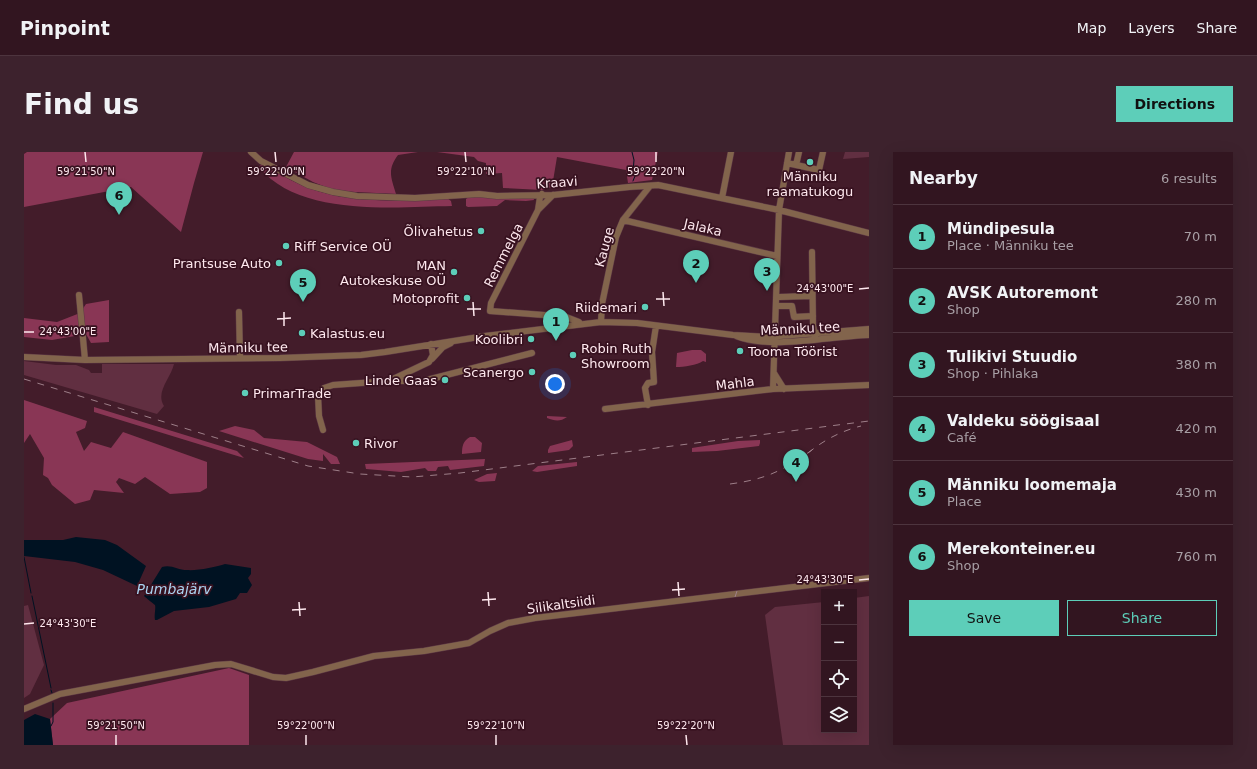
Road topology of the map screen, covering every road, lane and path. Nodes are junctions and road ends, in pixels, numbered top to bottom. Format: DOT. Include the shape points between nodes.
graph roads {
  1 [pos="251,152"];
  2 [pos="731,152"];
  3 [pos="789,152"];
  4 [pos="799,152"];
  5 [pos="823,152"];
  6 [pos="787,163"];
  7 [pos="796,165"];
  8 [pos="650,186"];
  9 [pos="542,194"];
  10 [pos="553,195"];
  11 [pos="722,198"];
  12 [pos="538,210"];
  13 [pos="779,210"];
  14 [pos="623,220"];
  15 [pos="869,233"];
  16 [pos="812,252"];
  17 [pos="777,256"];
  18 [pos="79,295"];
  19 [pos="812,296"];
  20 [pos="776,297"];
  21 [pos="776,306"];
  22 [pos="239,312"];
  23 [pos="550,315"];
  24 [pos="813,316"];
  25 [pos="602,322"];
  26 [pos="584,323"];
  27 [pos="558,326"];
  28 [pos="656,326"];
  29 [pos="869,328"];
  30 [pos="869,335"];
  31 [pos="815,336"];
  32 [pos="774,340"];
  33 [pos="454,341"];
  34 [pos="431,344"];
  35 [pos="532,353"];
  36 [pos="24,357"];
  37 [pos="240,358"];
  38 [pos="85,360"];
  39 [pos="429,362"];
  40 [pos="774,372"];
  41 [pos="389,381"];
  42 [pos="869,385"];
  43 [pos="773,389"];
  44 [pos="784,389"];
  45 [pos="648,405"];
  46 [pos="605,410"];
  47 [pos="323,430"];
  48 [pos="869,578"];
  49 [pos="24,709"];
  1 -- 9 [label="street, Kraavi" via="259,159 308,185 357,196 415,198"];
  2 -- 11 [label="street"];
  3 -- 6 [label="street"];
  4 -- 7 [label="street"];
  5 -- 7 [label="street" via="819,170"];
  6 -- 7 [label="street"];
  6 -- 13 [label="street"];
  8 -- 10 [label="street, Kraavi"];
  8 -- 11 [label="street, Kraavi" via="658,185"];
  8 -- 14 [label="street, Kauge"];
  9 -- 10 [label="street, Kraavi"];
  9 -- 12 [label="street, Remmelga"];
  10 -- 12 [label="street, Remmelga"];
  11 -- 13 [label="street, Kraavi"];
  12 -- 23 [label="street, Remmelga" via="491,303 490,311"];
  13 -- 15 [label="street, Kraavi"];
  13 -- 17 [label="street"];
  14 -- 17 [label="street, Jalaka"];
  14 -- 25 [label="street, Kauge" via="616,237 603,299"];
  16 -- 19 [label="street"];
  17 -- 20 [label="street"];
  18 -- 38 [label="street"];
  19 -- 20 [label="street"];
  19 -- 24 [label="street"];
  20 -- 21 [label="street"];
  21 -- 24 [label="street" via="792,306 794,318"];
  21 -- 32 [label="street"];
  22 -- 37 [label="street"];
  23 -- 26 [label="street" via="561,315"];
  23 -- 27 [label="street" via="559,318"];
  24 -- 31 [label="street"];
  25 -- 26 [label="street, Männiku tee"];
  25 -- 28 [label="street, Männiku tee"];
  26 -- 27 [label="street, Männiku tee"];
  27 -- 33 [label="street, Männiku tee"];
  28 -- 32 [label="street, Männiku tee"];
  28 -- 45 [label="street" via="652,352 654,382 648,383 645,388"];
  29 -- 31 [label="street, Männiku tee"];
  30 -- 31 [label="street, Männiku tee"];
  31 -- 32 [label="street, Männiku tee"];
  32 -- 40 [label="street"];
  33 -- 34 [label="street, Männiku tee"];
  33 -- 39 [label="street" via="443,347"];
  34 -- 37 [label="street, Männiku tee" via="361,355"];
  34 -- 39 [label="street" via="433,355"];
  35 -- 41 [label="street" via="423,381"];
  36 -- 38 [label="street, Männiku tee"];
  37 -- 38 [label="street, Männiku tee"];
  39 -- 41 [label="street"];
  40 -- 43 [label="street"];
  40 -- 44 [label="street"];
  41 -- 47 [label="street" via="333,385 324,388 318,395"];
  42 -- 44 [label="street, Mahla"];
  43 -- 44 [label="street, Mahla"];
  43 -- 45 [label="street, Mahla"];
  45 -- 46 [label="street, Mahla"];
  48 -- 49 [label="street, Silikaltsiidi" via="535,618 508,623 470,643 374,656 286,678 264,675 231,664 215,665 60,694"];
}
